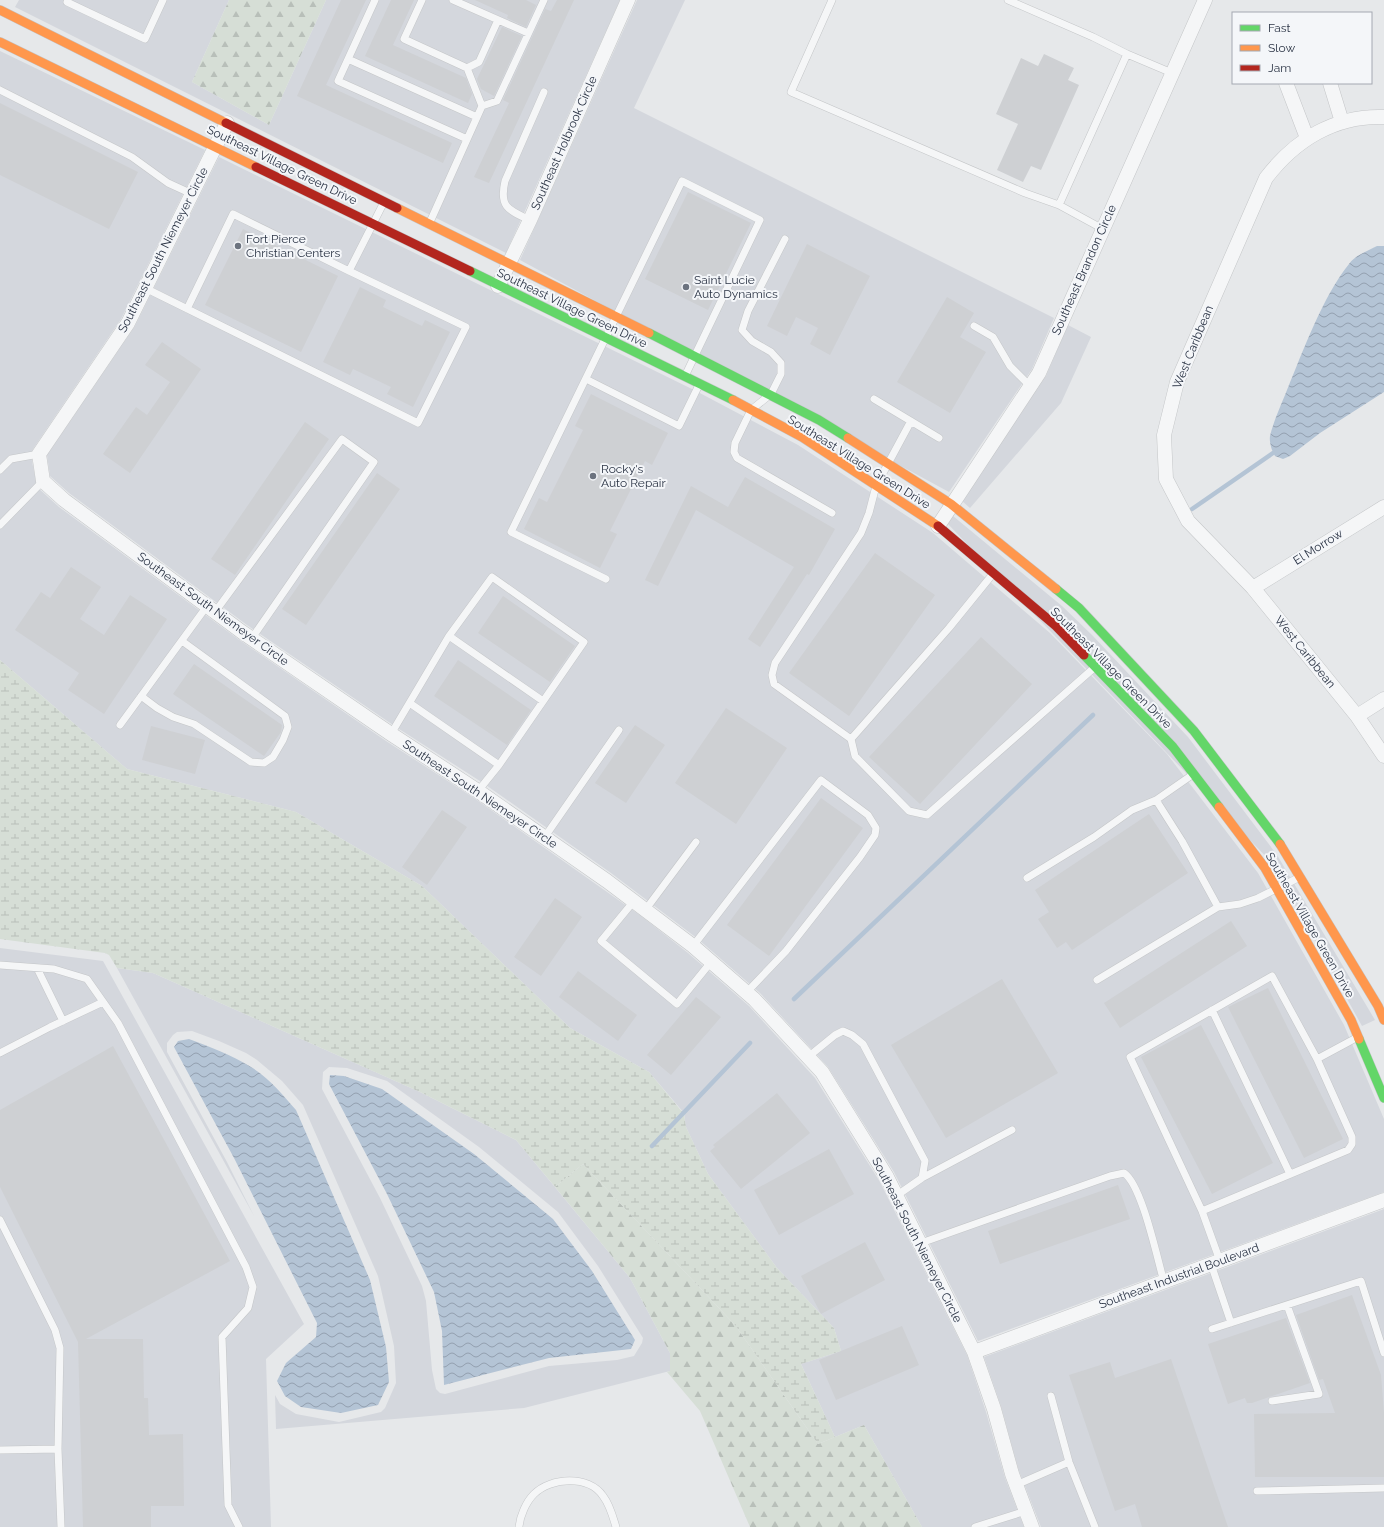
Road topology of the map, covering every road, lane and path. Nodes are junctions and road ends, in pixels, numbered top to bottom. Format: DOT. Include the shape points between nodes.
graph roads {
  1 [pos="68,0"];
  2 [pos="163,0"];
  3 [pos="375,0"];
  4 [pos="422,0"];
  5 [pos="453,0"];
  6 [pos="544,0"];
  7 [pos="628,0"];
  8 [pos="832,0"];
  9 [pos="1008,0"];
  10 [pos="1205,0"];
  11 [pos="4,10"];
  12 [pos="498,20"];
  13 [pos="528,33"];
  14 [pos="0,42"];
  15 [pos="1127,54"];
  16 [pos="348,59"];
  17 [pos="467,68"];
  18 [pos="1172,73"];
  19 [pos="1286,84"];
  20 [pos="1330,84"];
  21 [pos="0,90"];
  22 [pos="544,92"];
  23 [pos="482,106"];
  24 [pos="477,117"];
  25 [pos="1384,117"];
  26 [pos="1342,122"];
  27 [pos="227,123"];
  28 [pos="1306,138"];
  29 [pos="467,139"];
  30 [pos="216,146"];
  31 [pos="192,194"];
  32 [pos="384,202"];
  33 [pos="1059,205"];
  34 [pos="530,220"];
  35 [pos="373,223"];
  36 [pos="429,224"];
  37 [pos="1103,229"];
  38 [pos="785,238"];
  39 [pos="509,264"];
  40 [pos="349,271"];
  41 [pos="498,286"];
  42 [pos="145,288"];
  43 [pos="187,309"];
  44 [pos="616,316"];
  45 [pos="974,326"];
  46 [pos="606,338"];
  47 [pos="696,355"];
  48 [pos="685,376"];
  49 [pos="586,379"];
  50 [pos="700,383"];
  51 [pos="1030,386"];
  52 [pos="771,394"];
  53 [pos="874,399"];
  54 [pos="751,410"];
  55 [pos="911,421"];
  56 [pos="939,438"];
  57 [pos="39,454"];
  58 [pos="888,463"];
  59 [pos="0,470"];
  60 [pos="43,481"];
  61 [pos="876,486"];
  62 [pos="951,504"];
  63 [pos="1384,507"];
  64 [pos="832,513"];
  65 [pos="0,525"];
  66 [pos="938,526"];
  67 [pos="993,574"];
  68 [pos="606,579"];
  69 [pos="1253,588"];
  70 [pos="211,609"];
  71 [pos="449,636"];
  72 [pos="252,638"];
  73 [pos="182,641"];
  74 [pos="1095,667"];
  75 [pos="141,696"];
  76 [pos="1384,699"];
  77 [pos="543,701"];
  78 [pos="411,704"];
  79 [pos="1357,716"];
  80 [pos="120,725"];
  81 [pos="619,730"];
  82 [pos="391,734"];
  83 [pos="851,739"];
  84 [pos="1384,756"];
  85 [pos="499,765"];
  86 [pos="1194,774"];
  87 [pos="478,791"];
  88 [pos="1156,800"];
  89 [pos="544,838"];
  90 [pos="696,842"];
  91 [pos="1300,876"];
  92 [pos="1027,878"];
  93 [pos="1277,888"];
  94 [pos="634,901"];
  95 [pos="1218,907"];
  96 [pos="646,909"];
  97 [pos="693,946"];
  98 [pos="711,962"];
  99 [pos="0,965"];
  100 [pos="37,968"];
  101 [pos="1097,980"];
  102 [pos="746,993"];
  103 [pos="103,1002"];
  104 [pos="1212,1010"];
  105 [pos="1384,1020"];
  106 [pos="63,1021"];
  107 [pos="1361,1035"];
  108 [pos="0,1053"];
  109 [pos="808,1057"];
  110 [pos="1317,1059"];
  111 [pos="1384,1098"];
  112 [pos="1012,1130"];
  113 [pos="1290,1174"];
  114 [pos="922,1178"];
  115 [pos="896,1196"];
  116 [pos="1384,1200"];
  117 [pos="1202,1212"];
  118 [pos="0,1220"];
  119 [pos="920,1244"];
  120 [pos="1215,1263"];
  121 [pos="1164,1282"];
  122 [pos="1287,1305"];
  123 [pos="1231,1323"];
  124 [pos="1212,1329"];
  125 [pos="974,1352"];
  126 [pos="1384,1353"];
  127 [pos="1051,1396"];
  128 [pos="1272,1401"];
  129 [pos="58,1449"];
  130 [pos="0,1450"];
  131 [pos="1069,1462"];
  132 [pos="1016,1485"];
  133 [pos="1384,1488"];
  134 [pos="1257,1491"];
  135 [pos="1026,1511"];
  136 [pos="61,1527"];
  137 [pos="239,1527"];
  138 [pos="519,1527"];
  139 [pos="616,1527"];
  140 [pos="974,1527"];
  141 [pos="1032,1527"];
  142 [pos="1095,1527"];
  1 -- 2 [label="lane" via="67,2 145,39"];
  3 -- 16 [label="lane"];
  4 -- 17 [label="lane" via="404,39"];
  5 -- 12 [label="lane"];
  6 -- 13 [label="lane"];
  7 -- 34 [label="street, Southeast Holbrook Circle"];
  8 -- 33 [label="lane" via="791,92 1025,193"];
  9 -- 15 [label="lane"];
  10 -- 18 [label="street, Southeast Brandon Circle"];
  11 -- 27 [label="street, Southeast Village Green Drive"];
  12 -- 13 [label="lane"];
  12 -- 17 [label="lane" via="479,62"];
  13 -- 23 [label="lane" via="497,101"];
  14 -- 30 [label="street, Southeast Village Green Drive"];
  15 -- 18 [label="lane"];
  15 -- 33 [label="lane"];
  16 -- 24 [label="lane"];
  16 -- 29 [label="lane" via="338,81"];
  17 -- 23 [label="lane"];
  18 -- 37 [label="street, Southeast Brandon Circle"];
  19 -- 28 [label="street"];
  20 -- 26 [label="street"];
  21 -- 31 [label="lane" via="132,157 168,183"];
  22 -- 34 [label="lane" via="505,181 502,194 503,202 509,208"];
  23 -- 24 [label="lane"];
  24 -- 29 [label="lane"];
  25 -- 26 [label="street, West Caribbean"];
  26 -- 28 [label="street, West Caribbean"];
  27 -- 30 [label="street, Southeast South Niemeyer Circle"];
  27 -- 32 [label="street, Southeast Village Green Drive"];
  28 -- 69 [label="street, West Caribbean" via="1278,161 1258,194 1177,382 1164,435 1166,479 1188,521"];
  29 -- 36 [label="lane"];
  30 -- 31 [label="street, Southeast South Niemeyer Circle"];
  30 -- 35 [label="street, Southeast Village Green Drive"];
  31 -- 42 [label="street, Southeast South Niemeyer Circle"];
  32 -- 35 [label="lane"];
  32 -- 36 [label="street, Southeast Village Green Drive"];
  33 -- 37 [label="lane"];
  34 -- 39 [label="street, Southeast Holbrook Circle"];
  35 -- 40 [label="lane"];
  35 -- 41 [label="street, Southeast Village Green Drive"];
  36 -- 39 [label="street, Southeast Village Green Drive"];
  37 -- 51 [label="street, Southeast Brandon Circle"];
  38 -- 52 [label="lane" via="748,311 742,330 781,363 781,374"];
  39 -- 41 [label="street, Southeast Holbrook Circle"];
  39 -- 44 [label="street, Southeast Village Green Drive"];
  40 -- 43 [label="lane" via="233,214"];
  40 -- 43 [label="lane" via="466,327 418,423"];
  41 -- 46 [label="street, Southeast Village Green Drive"];
  42 -- 43 [label="lane"];
  42 -- 57 [label="street, Southeast South Niemeyer Circle" via="128,323"];
  44 -- 46 [label="lane"];
  44 -- 47 [label="street, Southeast Village Green Drive"];
  44 -- 47 [label="lane" via="682,181 760,220"];
  45 -- 51 [label="lane" via="993,337 1010,366"];
  46 -- 48 [label="street, Southeast Village Green Drive"];
  46 -- 49 [label="lane"];
  47 -- 48 [label="lane"];
  47 -- 52 [label="street, Southeast Village Green Drive"];
  48 -- 50 [label="street, Southeast Village Green Drive"];
  49 -- 50 [label="lane" via="679,426"];
  49 -- 68 [label="lane" via="511,532"];
  50 -- 54 [label="street, Southeast Village Green Drive"];
  51 -- 62 [label="street, Southeast Brandon Circle"];
  52 -- 54 [label="lane"];
  52 -- 58 [label="street, Southeast Village Green Drive"];
  53 -- 55 [label="lane"];
  54 -- 61 [label="street, Southeast Village Green Drive" via="802,437"];
  54 -- 64 [label="lane" via="735,443 734,452 737,458"];
  55 -- 56 [label="lane"];
  55 -- 58 [label="lane"];
  57 -- 59 [label="lane" via="11,458"];
  57 -- 60 [label="street"];
  58 -- 61 [label="lane"];
  58 -- 62 [label="street, Southeast Village Green Drive"];
  60 -- 65 [label="lane"];
  60 -- 70 [label="street, Southeast South Niemeyer Circle" via="64,500"];
  61 -- 66 [label="street, Southeast Village Green Drive"];
  61 -- 83 [label="lane" via="861,533 775,663 772,675 774,684"];
  62 -- 66 [label="street, Southeast Brandon Circle"];
  62 -- 91 [label="street, Southeast Village Green Drive" via="1085,614 1194,731 1284,850"];
  63 -- 69 [label="street, El Morrow"];
  66 -- 67 [label="street, Southeast Village Green Drive"];
  67 -- 74 [label="street, Southeast Village Green Drive" via="1056,626"];
  67 -- 83 [label="lane"];
  69 -- 79 [label="street, West Caribbean"];
  70 -- 72 [label="street, Southeast South Niemeyer Circle"];
  70 -- 72 [label="lane" via="342,439 374,462"];
  70 -- 73 [label="lane"];
  71 -- 77 [label="lane"];
  71 -- 77 [label="lane" via="492,577 584,642"];
  71 -- 78 [label="lane"];
  72 -- 82 [label="street, Southeast South Niemeyer Circle"];
  73 -- 75 [label="lane"];
  73 -- 75 [label="lane" via="285,716 288,727 284,740 273,757 264,763 251,762 194,724 162,711"];
  74 -- 83 [label="lane" via="927,815 909,811 855,756"];
  74 -- 86 [label="street, Southeast Village Green Drive" via="1173,747"];
  75 -- 80 [label="lane"];
  76 -- 79 [label="street"];
  77 -- 85 [label="lane"];
  78 -- 82 [label="lane"];
  78 -- 85 [label="lane"];
  79 -- 84 [label="street, West Caribbean"];
  81 -- 89 [label="lane"];
  82 -- 87 [label="street, Southeast South Niemeyer Circle"];
  85 -- 87 [label="lane"];
  86 -- 88 [label="lane"];
  86 -- 93 [label="street, Southeast Village Green Drive" via="1265,868"];
  87 -- 89 [label="street, Southeast South Niemeyer Circle"];
  88 -- 92 [label="lane" via="1132,810 1094,837"];
  88 -- 95 [label="lane"];
  89 -- 94 [label="street, Southeast South Niemeyer Circle"];
  90 -- 96 [label="lane"];
  91 -- 93 [label="lane"];
  91 -- 105 [label="street, Southeast Village Green Drive"];
  93 -- 95 [label="lane" via="1240,904"];
  93 -- 107 [label="street, Southeast Village Green Drive"];
  94 -- 96 [label="street, Southeast South Niemeyer Circle"];
  94 -- 98 [label="lane" via="601,941 677,1004"];
  95 -- 101 [label="lane"];
  96 -- 97 [label="street, Southeast South Niemeyer Circle"];
  97 -- 98 [label="street, Southeast South Niemeyer Circle"];
  97 -- 102 [label="lane" via="820,780 868,816 876,828 875,835 860,857 786,951"];
  98 -- 102 [label="street, Southeast South Niemeyer Circle"];
  99 -- 100 [label="lane"];
  100 -- 103 [label="lane" via="54,969 87,979"];
  100 -- 106 [label="lane"];
  102 -- 109 [label="street, Southeast South Niemeyer Circle"];
  103 -- 106 [label="lane"];
  103 -- 137 [label="lane" via="118,1023 242,1260 253,1287 248,1308 222,1337 228,1505"];
  104 -- 110 [label="lane" via="1272,976"];
  104 -- 113 [label="lane"];
  104 -- 117 [label="lane" via="1130,1057"];
  106 -- 108 [label="lane"];
  107 -- 110 [label="lane"];
  107 -- 111 [label="street, Southeast Village Green Drive"];
  109 -- 114 [label="lane" via="843,1031 863,1044 925,1161"];
  109 -- 115 [label="street, Southeast South Niemeyer Circle" via="822,1072 887,1177"];
  110 -- 113 [label="lane" via="1352,1137 1352,1144 1348,1150"];
  112 -- 114 [label="lane"];
  113 -- 117 [label="lane"];
  114 -- 115 [label="lane"];
  115 -- 119 [label="street, Southeast South Niemeyer Circle"];
  116 -- 120 [label="street, Southeast Industrial Boulevard"];
  117 -- 120 [label="lane"];
  118 -- 129 [label="lane" via="52,1324 60,1348"];
  119 -- 121 [label="lane" via="1124,1173 1129,1176 1137,1191 1148,1221"];
  119 -- 125 [label="street, Southeast South Niemeyer Circle"];
  120 -- 121 [label="street, Southeast Industrial Boulevard"];
  120 -- 123 [label="lane"];
  121 -- 125 [label="street, Southeast Industrial Boulevard"];
  122 -- 123 [label="lane"];
  122 -- 126 [label="lane" via="1361,1281"];
  122 -- 128 [label="lane" via="1319,1394"];
  123 -- 124 [label="lane"];
  125 -- 132 [label="street, Southeast South Niemeyer Circle"];
  127 -- 131 [label="lane"];
  129 -- 130 [label="lane"];
  129 -- 136 [label="lane"];
  131 -- 132 [label="lane"];
  131 -- 142 [label="lane"];
  132 -- 135 [label="street, Southeast South Niemeyer Circle"];
  133 -- 134 [label="lane"];
  135 -- 140 [label="lane"];
  135 -- 141 [label="street, Southeast South Niemeyer Circle"];
  138 -- 139 [label="lane" via="526,1505 534,1494 547,1485 570,1480 593,1486 603,1495"];
}
